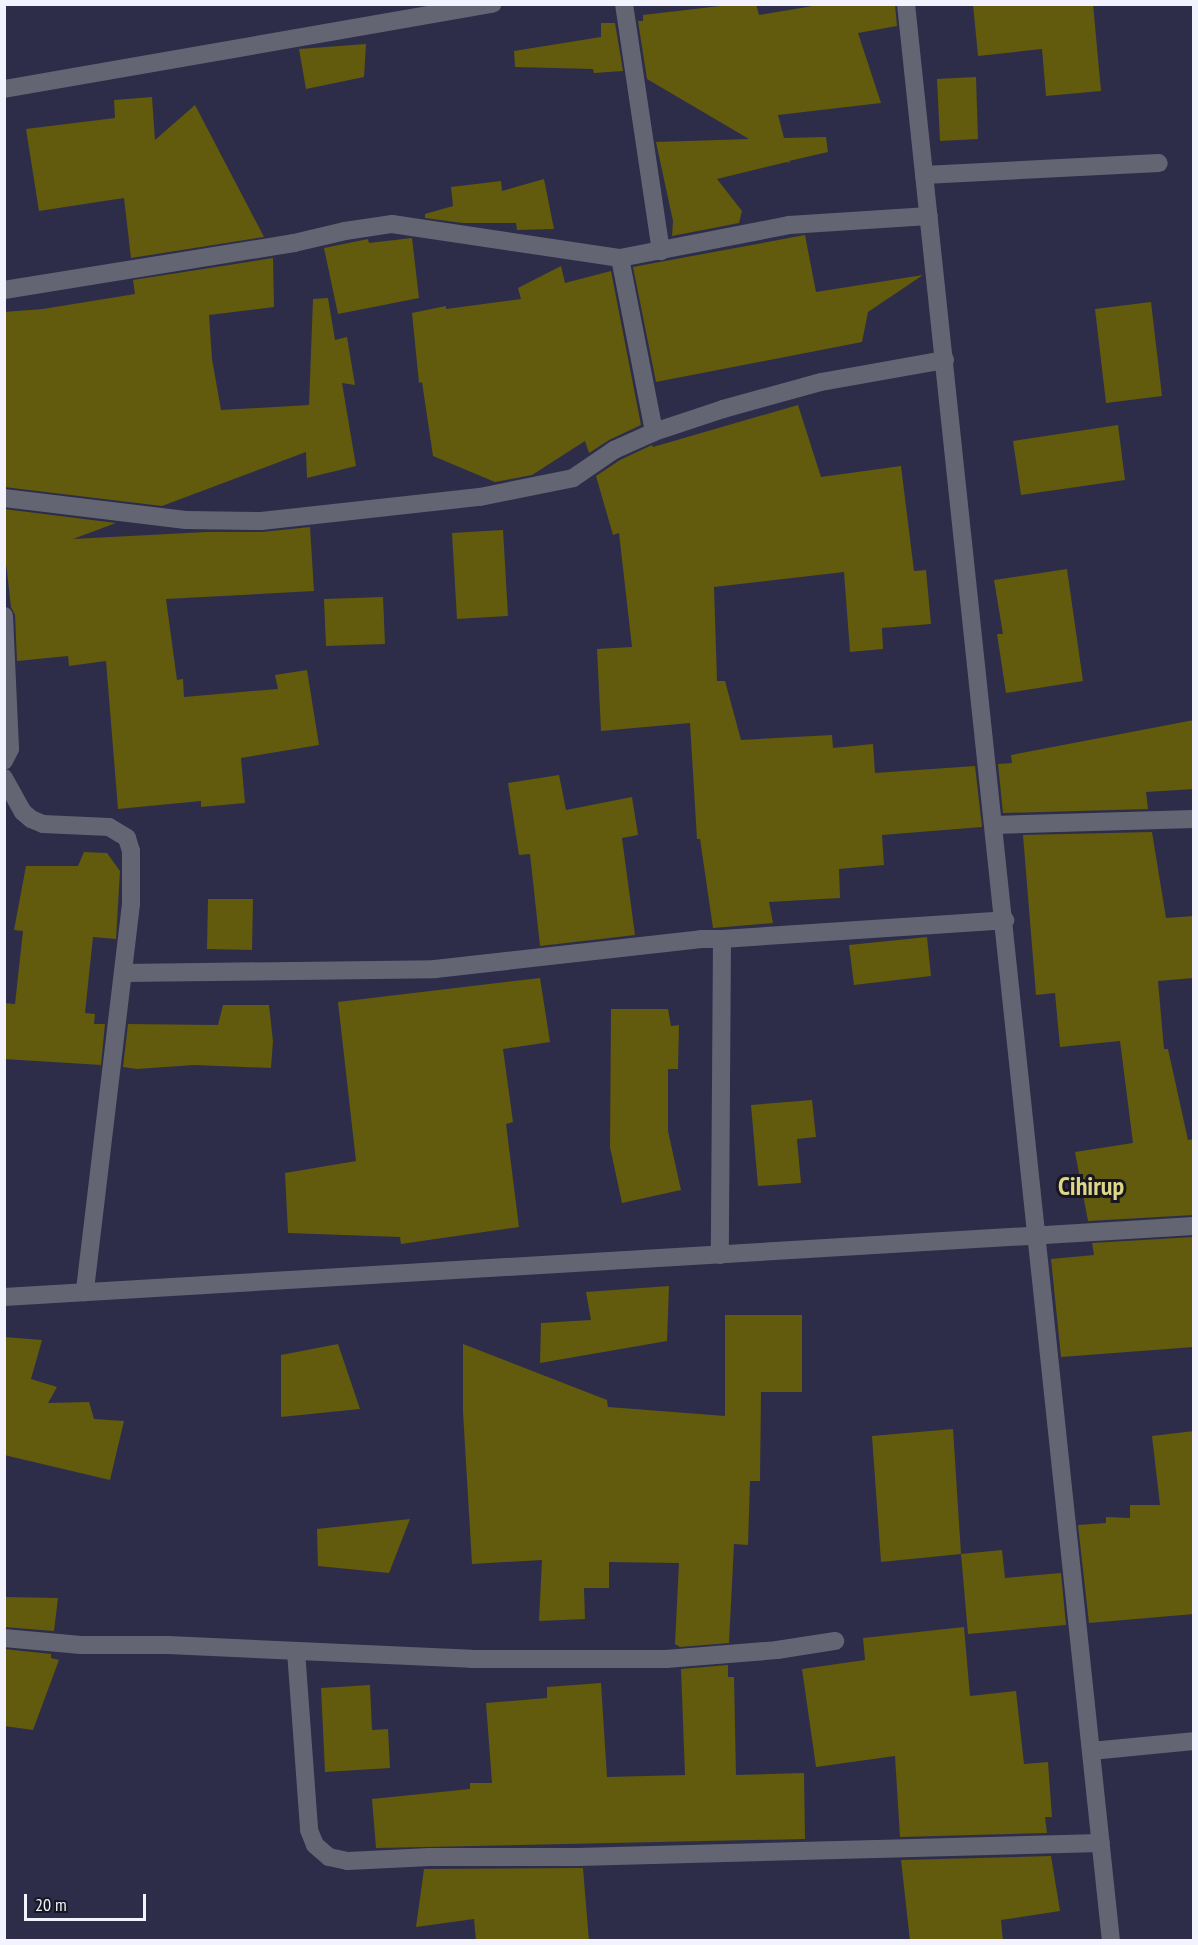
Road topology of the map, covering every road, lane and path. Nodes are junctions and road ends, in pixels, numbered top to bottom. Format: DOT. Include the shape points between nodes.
graph roads {
  1 [pos="493,4"];
  2 [pos="624,4"];
  3 [pos="906,4"];
  4 [pos="4,89"];
  5 [pos="1158,163"];
  6 [pos="924,175"];
  7 [pos="929,216"];
  8 [pos="661,251"];
  9 [pos="620,258"];
  10 [pos="4,290"];
  11 [pos="945,360"];
  12 [pos="654,432"];
  13 [pos="4,498"];
  14 [pos="4,616"];
  15 [pos="4,761"];
  16 [pos="4,778"];
  17 [pos="1194,819"];
  18 [pos="994,825"];
  19 [pos="1005,920"];
  20 [pos="722,939"];
  21 [pos="123,973"];
  22 [pos="1194,1226"];
  23 [pos="1038,1235"];
  24 [pos="720,1255"];
  25 [pos="85,1293"];
  26 [pos="4,1297"];
  27 [pos="4,1638"];
  28 [pos="836,1641"];
  29 [pos="296,1651"];
  30 [pos="1194,1741"];
  31 [pos="1091,1751"];
  32 [pos="1101,1843"];
  33 [pos="1111,1941"];
  1 -- 4 [label="street"];
  2 -- 8 [label="street"];
  3 -- 6 [label="street"];
  5 -- 6 [label="street"];
  6 -- 7 [label="street"];
  7 -- 8 [label="street" via="789,225"];
  7 -- 11 [label="street"];
  8 -- 9 [label="street"];
  9 -- 10 [label="street" via="392,224"];
  9 -- 12 [label="street"];
  11 -- 12 [label="street" via="820,382"];
  11 -- 18 [label="street"];
  12 -- 13 [label="street" via="614,450 573,478 543,486 480,497 261,521 186,520"];
  14 -- 15 [label="street" via="10,749"];
  16 -- 21 [label="street" via="31,819 43,824 110,827 127,838 131,851 131,904"];
  17 -- 18 [label="street"];
  18 -- 19 [label="street"];
  19 -- 20 [label="street"];
  19 -- 23 [label="street"];
  20 -- 21 [label="street" via="435,969"];
  20 -- 24 [label="street"];
  21 -- 25 [label="street"];
  22 -- 23 [label="street"];
  23 -- 24 [label="street"];
  23 -- 31 [label="street"];
  24 -- 25 [label="street"];
  25 -- 26 [label="street"];
  27 -- 29 [label="street" via="81,1645"];
  28 -- 29 [label="street" via="666,1659 471,1659"];
  29 -- 32 [label="street" via="309,1830 315,1845 329,1857 348,1861 578,1857"];
  30 -- 31 [label="street"];
  31 -- 32 [label="street"];
  32 -- 33 [label="street"];
}
